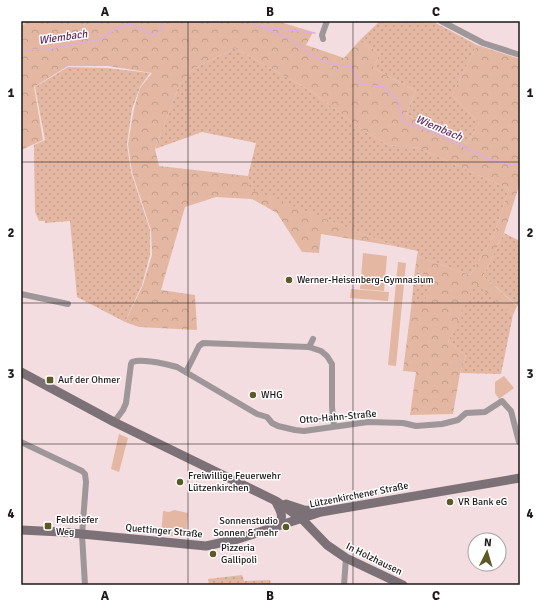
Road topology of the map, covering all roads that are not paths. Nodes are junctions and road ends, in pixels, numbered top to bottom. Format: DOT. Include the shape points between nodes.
graph roads {
  1 [pos="327,21"];
  2 [pos="441,21"];
  3 [pos="323,39"];
  4 [pos="520,55"];
  5 [pos="21,294"];
  6 [pos="68,304"];
  7 [pos="313,339"];
  8 [pos="309,347"];
  9 [pos="21,372"];
  10 [pos="186,372"];
  11 [pos="114,422"];
  12 [pos="334,426"];
  13 [pos="21,442"];
  14 [pos="520,442"];
  15 [pos="520,478"];
  16 [pos="276,501"];
  17 [pos="321,512"];
  18 [pos="302,518"];
  19 [pos="278,525"];
  20 [pos="21,530"];
  21 [pos="313,531"];
  22 [pos="82,535"];
  23 [pos="346,558"];
  24 [pos="401,584"];
  25 [pos="85,585"];
  26 [pos="344,585"];
  1 -- 3 [label="street"];
  2 -- 4 [label="street" via="483,43"];
  5 -- 6 [label="street"];
  7 -- 8 [label="street"];
  8 -- 10 [label="street" via="203,343"];
  8 -- 12 [label="street" via="324,353 332,364"];
  9 -- 11 [label="main road, Lützenkirchener Straße"];
  10 -- 11 [label="street, Otto-Hahn-Straße" via="168,364 132,362 126,403"];
  10 -- 12 [label="street, Otto-Hahn-Straße" via="257,414 267,417 278,426 304,431"];
  11 -- 16 [label="main road, Lützenkirchener Straße"];
  12 -- 14 [label="street, Otto-Hahn-Straße" via="368,422 416,426 442,424 458,420 466,413 485,412 502,401 511,411"];
  13 -- 22 [label="street" via="85,474"];
  15 -- 17 [label="main road, Lützenkirchener Straße"];
  16 -- 17 [label="main road" via="304,510"];
  16 -- 18 [label="main road, Lützenkirchener Straße"];
  16 -- 19 [label="main road" via="282,515"];
  17 -- 18 [label="main road, Lützenkirchener Straße"];
  17 -- 21 [label="main road" via="315,518"];
  18 -- 19 [label="main road, Quettinger Straße"];
  18 -- 21 [label="main road, In Holzhausen"];
  19 -- 22 [label="main road, Quettinger Straße" via="238,539 206,546"];
  20 -- 22 [label="main road, Quettinger Straße"];
  21 -- 23 [label="main road, In Holzhausen"];
  22 -- 25 [label="street"];
  23 -- 24 [label="main road, In Holzhausen"];
  23 -- 26 [label="street"];
}
